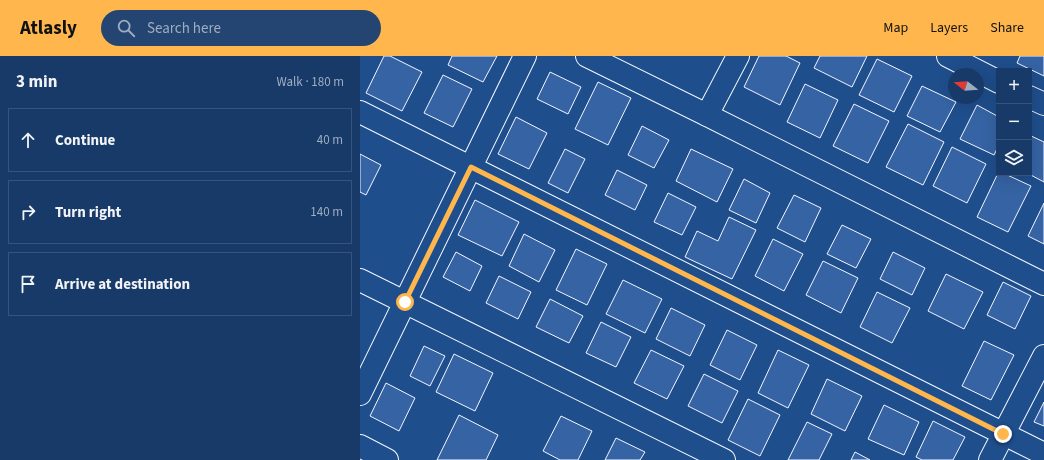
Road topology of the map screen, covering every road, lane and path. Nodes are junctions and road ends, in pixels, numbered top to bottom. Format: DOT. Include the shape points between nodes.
graph roads {
  1 [pos="525,56"];
  2 [pos="587,56"];
  3 [pos="738,56"];
  4 [pos="948,56"];
  5 [pos="996,80"];
  6 [pos="1032,98"];
  7 [pos="1044,104"];
  8 [pos="360,112"];
  9 [pos="707,115"];
  10 [pos="471,167"];
  11 [pos="360,280"];
  12 [pos="1044,284"];
  13 [pos="405,302"];
  14 [pos="1044,356"];
  15 [pos="360,394"];
  16 [pos="1003,434"];
  17 [pos="360,446"];
  18 [pos="1044,454"];
  19 [pos="387,460"];
  20 [pos="724,460"];
  21 [pos="990,460"];
  1 -- 10 [label="street"];
  2 -- 9 [label="street"];
  3 -- 9 [label="street"];
  4 -- 5 [label="street"];
  6 -- 7 [label="street"];
  8 -- 10 [label="street"];
  9 -- 12 [label="street"];
  10 -- 13 [label="street"];
  10 -- 16 [label="street"];
  11 -- 13 [label="street"];
  13 -- 15 [label="street"];
  13 -- 20 [label="street"];
  14 -- 16 [label="street"];
  16 -- 18 [label="street"];
  16 -- 21 [label="street"];
  17 -- 19 [label="street"];
}
